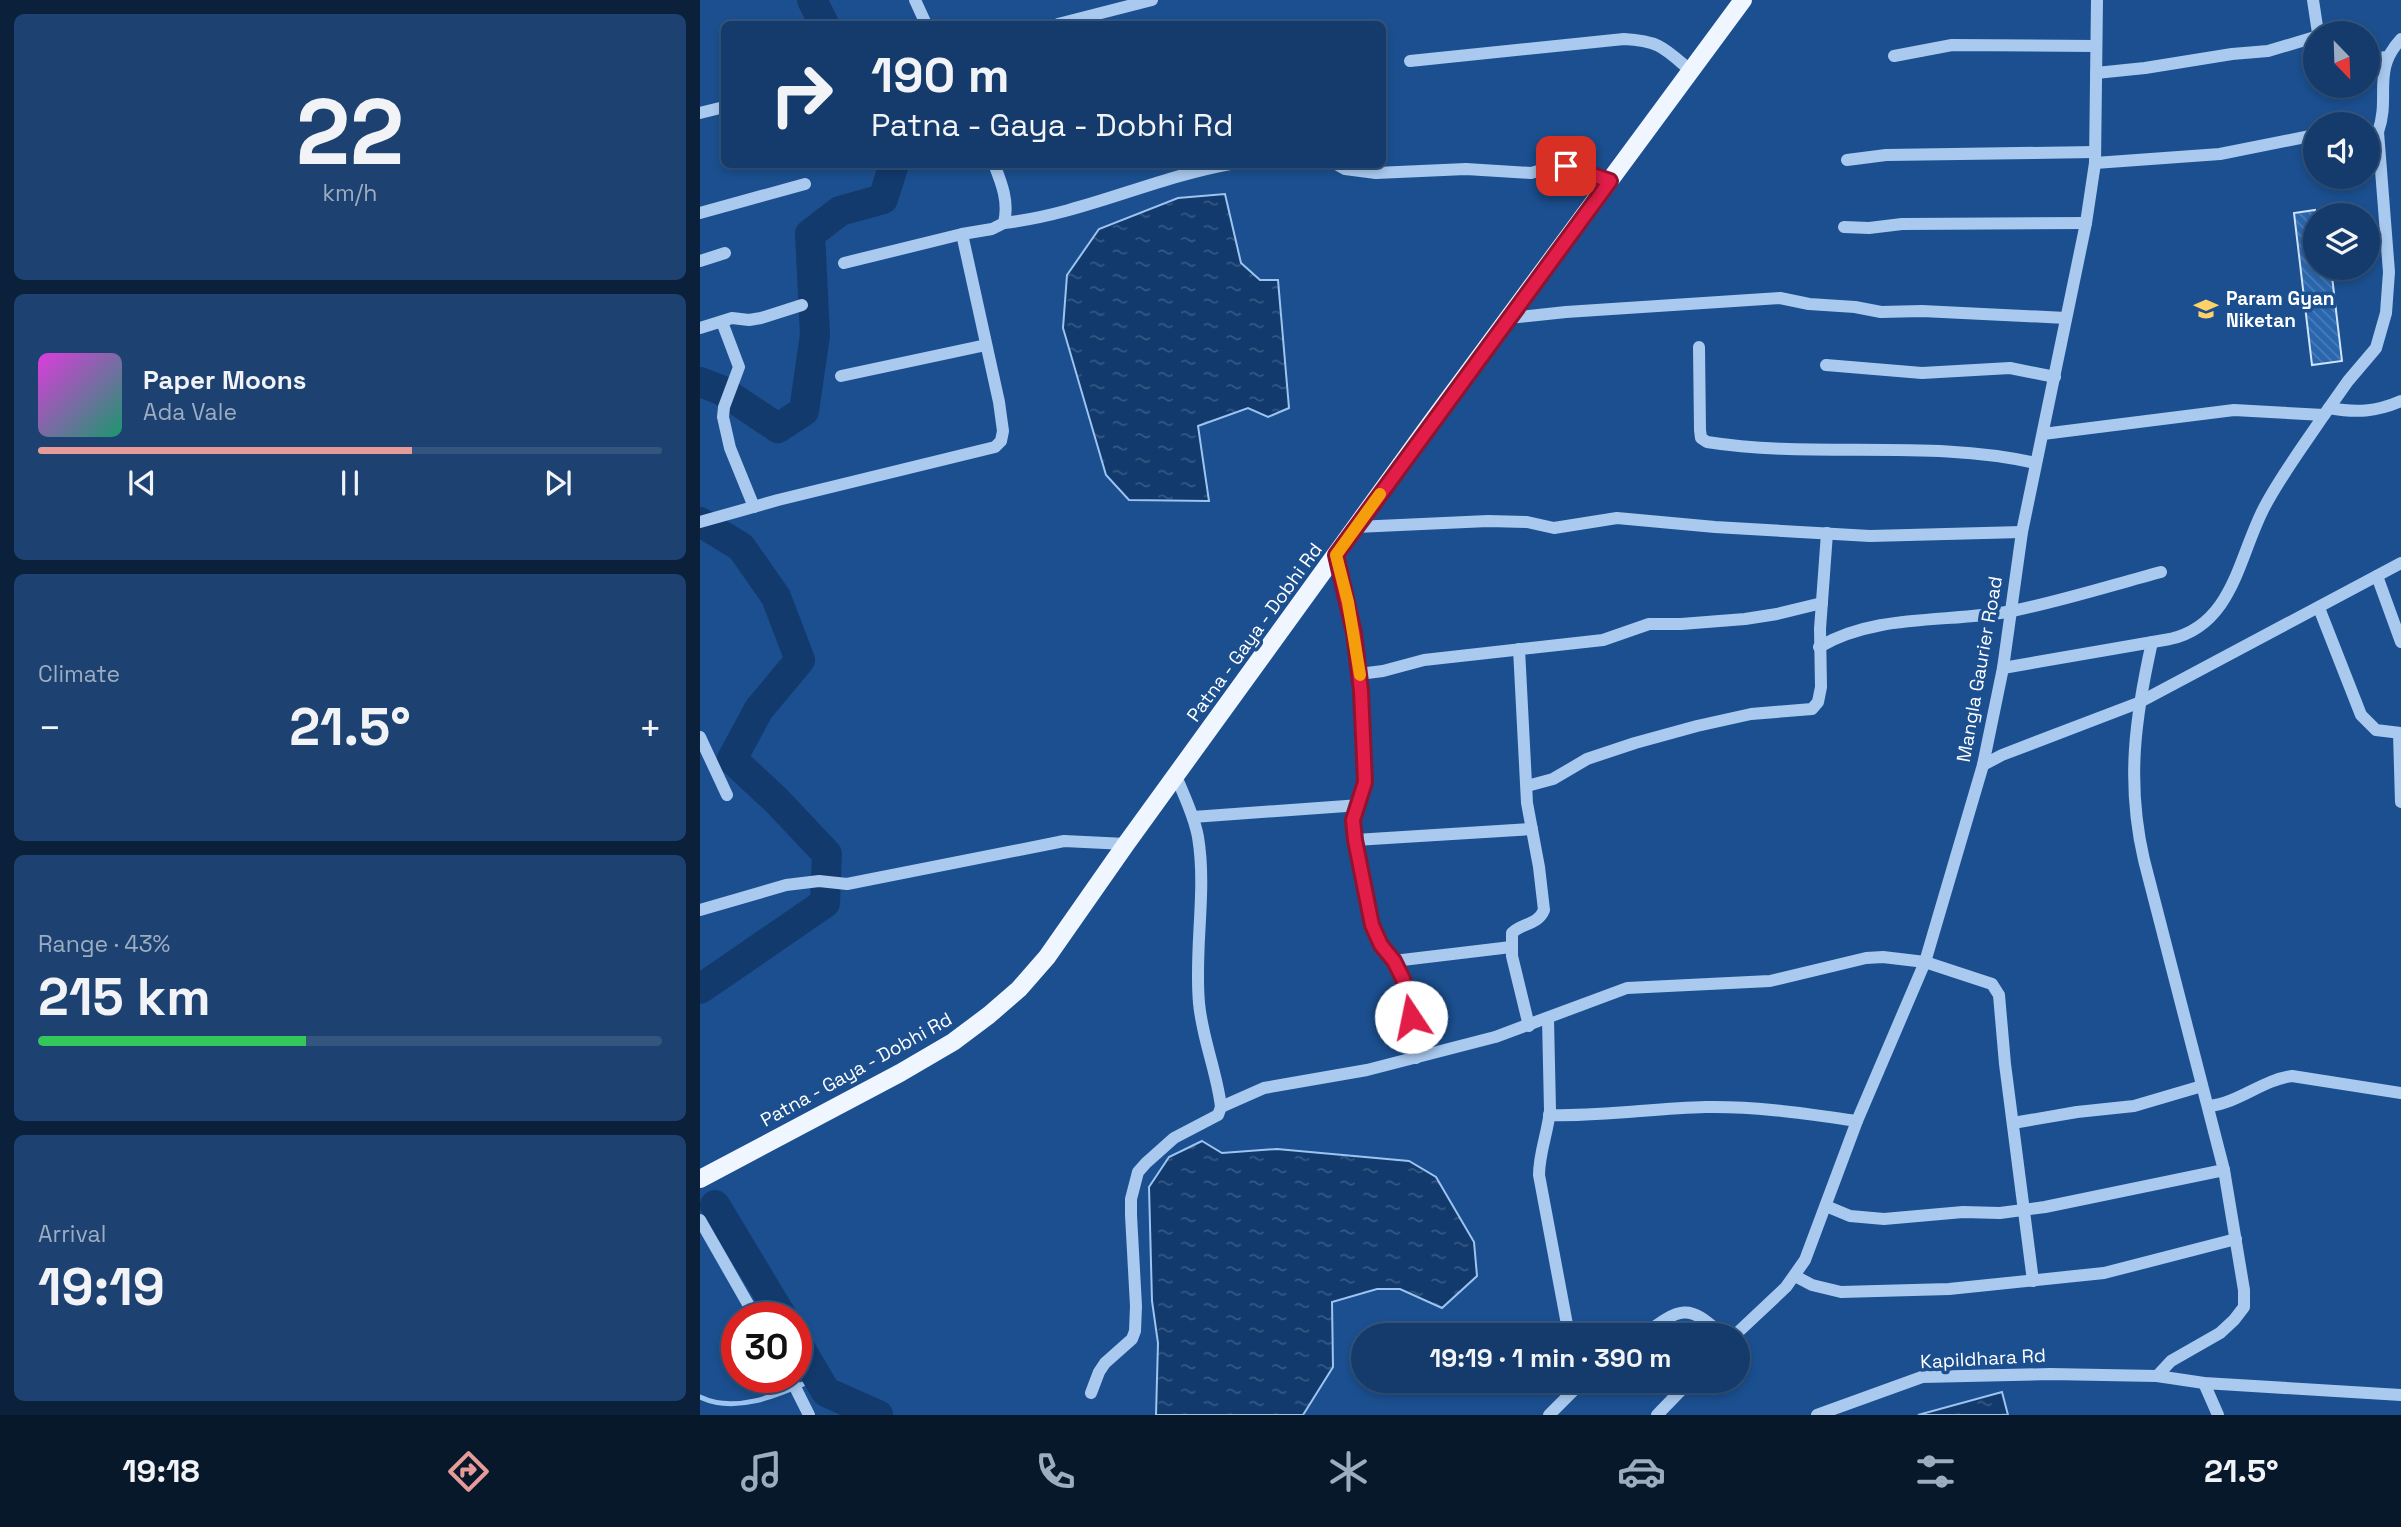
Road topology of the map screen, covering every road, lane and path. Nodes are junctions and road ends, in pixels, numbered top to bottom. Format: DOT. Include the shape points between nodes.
graph roads {
  1 [pos="915,0"];
  2 [pos="1152,0"];
  3 [pos="2097,0"];
  4 [pos="2313,0"];
  5 [pos="1740,1"];
  6 [pos="925,21"];
  7 [pos="1070,21"];
  8 [pos="2315,21"];
  9 [pos="2303,39"];
  10 [pos="2401,40"];
  11 [pos="2096,46"];
  12 [pos="1894,56"];
  13 [pos="2387,57"];
  14 [pos="2380,58"];
  15 [pos="1409,61"];
  16 [pos="1691,71"];
  17 [pos="2096,73"];
  18 [pos="721,108"];
  19 [pos="700,114"];
  20 [pos="2380,122"];
  21 [pos="2303,137"];
  22 [pos="2095,157"];
  23 [pos="1847,159"];
  24 [pos="996,168"];
  25 [pos="1214,168"];
  26 [pos="1344,168"];
  27 [pos="1610,181"];
  28 [pos="805,184"];
  29 [pos="2380,189"];
  30 [pos="700,213"];
  31 [pos="1004,223"];
  32 [pos="2086,223"];
  33 [pos="1844,227"];
  34 [pos="962,234"];
  35 [pos="725,253"];
  36 [pos="700,261"];
  37 [pos="844,263"];
  38 [pos="802,305"];
  39 [pos="1509,318"];
  40 [pos="2066,318"];
  41 [pos="722,321"];
  42 [pos="700,328"];
  43 [pos="986,345"];
  44 [pos="1699,347"];
  45 [pos="1826,365"];
  46 [pos="841,376"];
  47 [pos="2055,377"];
  48 [pos="2401,401"];
  49 [pos="2326,412"];
  50 [pos="2043,435"];
  51 [pos="2035,464"];
  52 [pos="754,507"];
  53 [pos="700,522"];
  54 [pos="1356,527"];
  55 [pos="2022,532"];
  56 [pos="1827,533"];
  57 [pos="1336,555"];
  58 [pos="2401,563"];
  59 [pos="2161,572"];
  60 [pos="2377,576"];
  61 [pos="1822,603"];
  62 [pos="2319,608"];
  63 [pos="2010,611"];
  64 [pos="2152,642"];
  65 [pos="2401,642"];
  66 [pos="1819,647"];
  67 [pos="1520,649"];
  68 [pos="2003,668"];
  69 [pos="1359,674"];
  70 [pos="2138,703"];
  71 [pos="2400,733"];
  72 [pos="700,737"];
  73 [pos="1983,765"];
  74 [pos="1176,776"];
  75 [pos="1527,786"];
  76 [pos="727,795"];
  77 [pos="2401,802"];
  78 [pos="1360,804"];
  79 [pos="1193,817"];
  80 [pos="1532,828"];
  81 [pos="1355,840"];
  82 [pos="1126,844"];
  83 [pos="700,911"];
  84 [pos="1511,947"];
  85 [pos="1394,961"];
  86 [pos="1925,962"];
  87 [pos="1548,1019"];
  88 [pos="1529,1026"];
  89 [pos="1416,1058"];
  90 [pos="2202,1086"];
  91 [pos="2401,1093"];
  92 [pos="2209,1106"];
  93 [pos="1221,1107"];
  94 [pos="1549,1115"];
  95 [pos="1857,1121"];
  96 [pos="2014,1123"];
  97 [pos="2224,1170"];
  98 [pos="700,1179"];
  99 [pos="1826,1206"];
  100 [pos="2023,1210"];
  101 [pos="700,1220"];
  102 [pos="2235,1239"];
  103 [pos="1794,1276"];
  104 [pos="2032,1281"];
  105 [pos="747,1302"];
  106 [pos="1567,1323"];
  107 [pos="1660,1323"];
  108 [pos="1709,1323"];
  109 [pos="1748,1323"];
  110 [pos="2157,1376"];
  111 [pos="2204,1383"];
  112 [pos="798,1393"];
  113 [pos="1091,1393"];
  114 [pos="1570,1393"];
  115 [pos="1678,1393"];
  116 [pos="2401,1395"];
  117 [pos="809,1415"];
  118 [pos="1549,1415"];
  119 [pos="1657,1415"];
  120 [pos="1817,1415"];
  121 [pos="2218,1415"];
  1 -- 6 [label="street"];
  2 -- 7 [label="street"];
  3 -- 11 [label="street, Mangla Gaurier Road"];
  4 -- 8 [label="street"];
  5 -- 16 [label="main road, Patna - Gaya - Dobhi Rd"];
  9 -- 17 [label="street" via="2267,51"];
  10 -- 13 [label="street"];
  11 -- 12 [label="street" via="1952,45"];
  11 -- 17 [label="street, Mangla Gaurier Road"];
  13 -- 14 [label="street"];
  13 -- 20 [label="street"];
  15 -- 16 [label="street" via="1624,39 1661,45"];
  16 -- 27 [label="main road, Patna - Gaya - Dobhi Rd"];
  17 -- 22 [label="street, Mangla Gaurier Road"];
  18 -- 19 [label="street"];
  21 -- 22 [label="street" via="2220,154"];
  22 -- 23 [label="street" via="1885,155"];
  22 -- 32 [label="street, Mangla Gaurier Road"];
  24 -- 31 [label="street" via="1006,201"];
  25 -- 31 [label="street" via="1077,209"];
  26 -- 27 [label="street" via="1376,173 1466,169 1531,173 1566,166"];
  27 -- 39 [label="main road, Patna - Gaya - Dobhi Rd"];
  28 -- 30 [label="street"];
  29 -- 49 [label="street" via="2389,272 2386,313 2376,348"];
  31 -- 34 [label="street"];
  32 -- 33 [label="street"];
  32 -- 40 [label="street, Mangla Gaurier Road"];
  34 -- 37 [label="street"];
  34 -- 43 [label="street"];
  35 -- 36 [label="street"];
  38 -- 41 [label="street" via="761,318"];
  39 -- 40 [label="street" via="1780,298 1881,312"];
  39 -- 54 [label="main road, Patna - Gaya - Dobhi Rd"];
  40 -- 47 [label="street, Mangla Gaurier Road"];
  41 -- 42 [label="street"];
  41 -- 52 [label="street" via="739,367 724,407 730,448"];
  43 -- 46 [label="street"];
  43 -- 52 [label="street" via="1003,431 995,447"];
  44 -- 51 [label="street" via="1700,430 1707,442 1974,453"];
  45 -- 47 [label="street" via="1938,374 2010,368"];
  47 -- 50 [label="street, Mangla Gaurier Road"];
  48 -- 49 [label="street" via="2367,412"];
  49 -- 50 [label="street" via="2234,410"];
  49 -- 64 [label="street" via="2258,518 2225,600 2194,631"];
  50 -- 51 [label="street, Mangla Gaurier Road"];
  51 -- 55 [label="street, Mangla Gaurier Road"];
  52 -- 53 [label="street"];
  54 -- 56 [label="street" via="1488,521 1554,528 1616,518"];
  54 -- 57 [label="main road, Patna - Gaya - Dobhi Rd"];
  55 -- 56 [label="street"];
  55 -- 63 [label="street, Mangla Gaurier Road"];
  56 -- 61 [label="street"];
  57 -- 69 [label="street"];
  57 -- 74 [label="main road, Patna - Gaya - Dobhi Rd"];
  58 -- 60 [label="street"];
  59 -- 63 [label="street"];
  60 -- 62 [label="street"];
  60 -- 65 [label="street"];
  61 -- 66 [label="street"];
  61 -- 67 [label="street" via="1754,618 1649,624 1603,640"];
  62 -- 70 [label="street"];
  62 -- 71 [label="street" via="2361,715 2376,730"];
  63 -- 66 [label="street" via="1881,626"];
  63 -- 68 [label="street, Mangla Gaurier Road"];
  64 -- 68 [label="street"];
  64 -- 70 [label="street"];
  66 -- 75 [label="street" via="1821,687 1812,709 1737,716 1684,729 1587,759 1553,779"];
  67 -- 69 [label="street" via="1424,660"];
  67 -- 75 [label="street"];
  68 -- 73 [label="street, Mangla Gaurier Road"];
  69 -- 78 [label="street" via="1365,782"];
  70 -- 73 [label="street"];
  70 -- 90 [label="street" via="2133,790 2137,825"];
  71 -- 77 [label="street"];
  72 -- 76 [label="street"];
  73 -- 86 [label="street, Mangla Gaurier Road"];
  74 -- 79 [label="street"];
  74 -- 82 [label="main road, Patna - Gaya - Dobhi Rd"];
  75 -- 80 [label="street"];
  78 -- 79 [label="street"];
  78 -- 81 [label="street" via="1353,820"];
  79 -- 93 [label="street" via="1200,856 1200,1014"];
  80 -- 81 [label="street"];
  80 -- 84 [label="street" via="1544,910 1535,922 1512,933"];
  81 -- 85 [label="street" via="1372,925"];
  82 -- 83 [label="street" via="1065,841 839,884 786,885"];
  82 -- 98 [label="main road, Patna - Gaya - Dobhi Rd" via="1047,957 989,1015 900,1073"];
  84 -- 85 [label="street"];
  84 -- 88 [label="street"];
  85 -- 89 [label="street" via="1408,995"];
  86 -- 87 [label="street" via="1866,958 1770,981 1627,988"];
  86 -- 95 [label="street, Mangla Gaurier Road"];
  86 -- 96 [label="street" via="1997,989"];
  87 -- 88 [label="street"];
  87 -- 94 [label="street"];
  88 -- 89 [label="street"];
  89 -- 93 [label="street" via="1264,1088"];
  90 -- 92 [label="street"];
  90 -- 96 [label="street" via="2134,1106"];
  91 -- 92 [label="street" via="2292,1076"];
  92 -- 97 [label="street"];
  93 -- 113 [label="street" via="1218,1115 1174,1138 1138,1172 1131,1199 1135,1331 1105,1363"];
  94 -- 95 [label="street" via="1707,1107 1774,1109"];
  94 -- 106 [label="street" via="1539,1175"];
  95 -- 99 [label="street, Mangla Gaurier Road"];
  96 -- 100 [label="street"];
  97 -- 100 [label="street"];
  97 -- 102 [label="street"];
  99 -- 100 [label="street" via="1850,1216 1884,1219"];
  99 -- 103 [label="street, Mangla Gaurier Road"];
  100 -- 104 [label="street"];
  101 -- 105 [label="street"];
  102 -- 104 [label="street" via="2104,1273"];
  102 -- 110 [label="street" via="2244,1307 2220,1333 2171,1361"];
  103 -- 104 [label="street" via="1825,1288 1858,1293"];
  103 -- 109 [label="street, Mangla Gaurier Road"];
  107 -- 108 [label="street" via="1686,1311"];
  110 -- 111 [label="street, Kapildhara Rd"];
  110 -- 120 [label="street, Kapildhara Rd" via="1922,1377"];
  111 -- 116 [label="street, Kapildhara Rd"];
  111 -- 121 [label="street"];
  112 -- 117 [label="street"];
  114 -- 118 [label="street"];
  115 -- 119 [label="street"];
}
